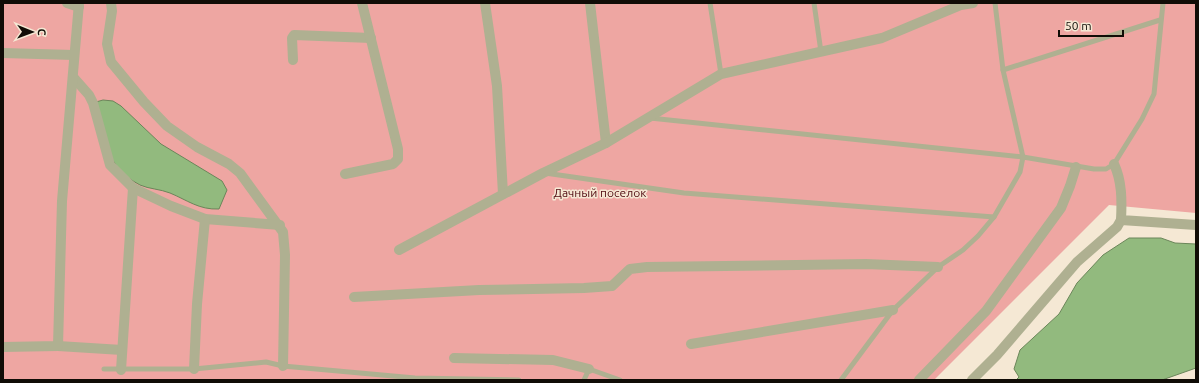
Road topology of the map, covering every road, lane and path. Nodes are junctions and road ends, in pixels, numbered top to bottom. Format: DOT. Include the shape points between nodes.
graph roads {
  1 [pos="67,3"];
  2 [pos="111,3"];
  3 [pos="362,3"];
  4 [pos="485,3"];
  5 [pos="590,3"];
  6 [pos="710,3"];
  7 [pos="814,3"];
  8 [pos="973,3"];
  9 [pos="995,3"];
  10 [pos="1162,3"];
  11 [pos="79,5"];
  12 [pos="1160,20"];
  13 [pos="371,38"];
  14 [pos="821,52"];
  15 [pos="3,53"];
  16 [pos="74,55"];
  17 [pos="293,60"];
  18 [pos="1003,70"];
  19 [pos="721,74"];
  20 [pos="74,78"];
  21 [pos="650,118"];
  22 [pos="606,143"];
  23 [pos="1023,157"];
  24 [pos="1114,164"];
  25 [pos="1076,167"];
  26 [pos="543,173"];
  27 [pos="344,174"];
  28 [pos="133,188"];
  29 [pos="503,194"];
  30 [pos="994,217"];
  31 [pos="205,219"];
  32 [pos="1121,220"];
  33 [pos="280,225"];
  34 [pos="1196,225"];
  35 [pos="398,250"];
  36 [pos="938,267"];
  37 [pos="354,297"];
  38 [pos="893,310"];
  39 [pos="691,344"];
  40 [pos="58,346"];
  41 [pos="3,347"];
  42 [pos="122,350"];
  43 [pos="454,358"];
  44 [pos="283,366"];
  45 [pos="104,369"];
  46 [pos="194,369"];
  47 [pos="588,369"];
  48 [pos="121,370"];
  49 [pos="519,380"];
  50 [pos="584,380"];
  51 [pos="620,380"];
  52 [pos="841,380"];
  53 [pos="919,380"];
  54 [pos="972,380"];
  1 -- 11 [label="street"];
  2 -- 33 [label="street" via="107,44 111,62 167,126 240,173"];
  3 -- 13 [label="street"];
  4 -- 29 [label="street" via="497,86"];
  5 -- 22 [label="street"];
  6 -- 19 [label="lane"];
  7 -- 14 [label="lane"];
  8 -- 14 [label="street" via="961,5 882,38"];
  9 -- 18 [label="lane"];
  10 -- 12 [label="lane"];
  11 -- 16 [label="street"];
  12 -- 18 [label="lane"];
  12 -- 24 [label="lane" via="1154,94"];
  13 -- 17 [label="street" via="294,35"];
  13 -- 27 [label="street" via="398,149 398,160 393,164"];
  14 -- 19 [label="street"];
  15 -- 16 [label="street"];
  16 -- 20 [label="street"];
  18 -- 23 [label="lane"];
  19 -- 21 [label="street"];
  20 -- 28 [label="street" via="93,103 110,164"];
  20 -- 40 [label="street" via="62,201"];
  21 -- 22 [label="street"];
  21 -- 23 [label="lane"];
  22 -- 26 [label="street"];
  23 -- 25 [label="lane"];
  23 -- 30 [label="lane" via="1014,186"];
  24 -- 25 [label="lane" via="1106,169"];
  24 -- 32 [label="street" via="1121,189"];
  25 -- 53 [label="street" via="1061,208 1002,290 986,311"];
  26 -- 29 [label="street"];
  26 -- 30 [label="lane" via="684,193"];
  28 -- 31 [label="street"];
  28 -- 42 [label="street"];
  29 -- 35 [label="street"];
  30 -- 36 [label="lane" via="963,250"];
  31 -- 33 [label="street"];
  31 -- 46 [label="street"];
  32 -- 34 [label="street"];
  32 -- 54 [label="street" via="1117,227 1078,262 1003,349"];
  33 -- 44 [label="street" via="285,241"];
  36 -- 37 [label="street" via="866,264 647,267 630,269 612,286 471,290"];
  36 -- 38 [label="lane"];
  38 -- 39 [label="street"];
  38 -- 52 [label="lane"];
  40 -- 41 [label="street"];
  40 -- 42 [label="street"];
  42 -- 48 [label="street"];
  43 -- 47 [label="street" via="553,360"];
  44 -- 46 [label="lane" via="266,362"];
  44 -- 49 [label="lane" via="415,378"];
  45 -- 48 [label="lane"];
  46 -- 48 [label="lane"];
  47 -- 50 [label="lane"];
  47 -- 51 [label="lane"];
}
